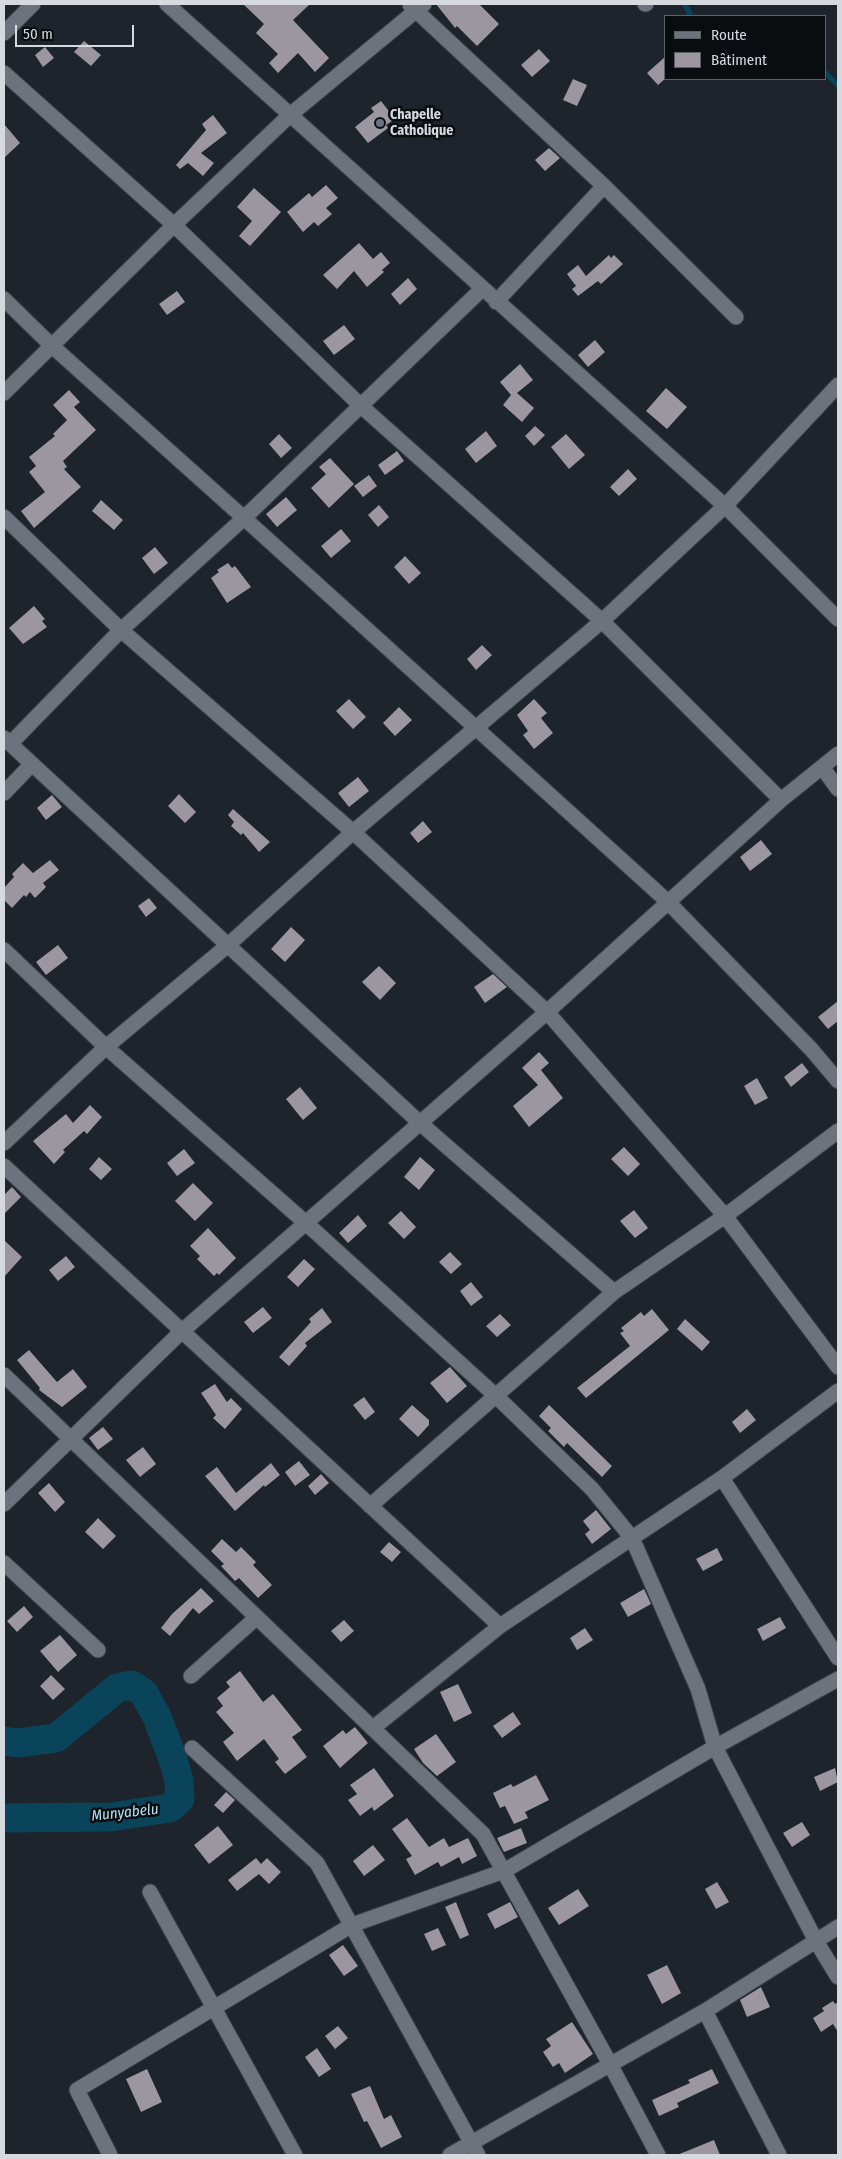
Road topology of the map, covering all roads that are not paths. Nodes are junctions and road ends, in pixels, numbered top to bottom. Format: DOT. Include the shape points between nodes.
graph roads {
  1 [pos="33,4"];
  2 [pos="167,4"];
  3 [pos="416,6"];
  4 [pos="4,33"];
  5 [pos="4,73"];
  6 [pos="290,115"];
  7 [pos="604,186"];
  8 [pos="174,225"];
  9 [pos="482,289"];
  10 [pos="4,299"];
  11 [pos="496,302"];
  12 [pos="736,317"];
  13 [pos="52,346"];
  14 [pos="838,385"];
  15 [pos="4,393"];
  16 [pos="360,405"];
  17 [pos="725,506"];
  18 [pos="4,517"];
  19 [pos="244,518"];
  20 [pos="838,619"];
  21 [pos="602,621"];
  22 [pos="121,630"];
  23 [pos="476,729"];
  24 [pos="7,741"];
  25 [pos="838,754"];
  26 [pos="31,764"];
  27 [pos="822,767"];
  28 [pos="838,789"];
  29 [pos="4,793"];
  30 [pos="781,800"];
  31 [pos="353,832"];
  32 [pos="667,901"];
  33 [pos="226,946"];
  34 [pos="4,950"];
  35 [pos="547,1012"];
  36 [pos="106,1047"];
  37 [pos="838,1081"];
  38 [pos="420,1124"];
  39 [pos="838,1132"];
  40 [pos="4,1143"];
  41 [pos="4,1166"];
  42 [pos="725,1216"];
  43 [pos="307,1224"];
  44 [pos="614,1292"];
  45 [pos="181,1332"];
  46 [pos="838,1367"];
  47 [pos="4,1374"];
  48 [pos="838,1391"];
  49 [pos="497,1397"];
  50 [pos="72,1438"];
  51 [pos="722,1478"];
  52 [pos="4,1504"];
  53 [pos="370,1506"];
  54 [pos="632,1538"];
  55 [pos="4,1563"];
  56 [pos="256,1618"];
  57 [pos="500,1626"];
  58 [pos="98,1650"];
  59 [pos="838,1658"];
  60 [pos="191,1676"];
  61 [pos="838,1679"];
  62 [pos="373,1728"];
  63 [pos="715,1747"];
  64 [pos="192,1748"];
  65 [pos="504,1871"];
  66 [pos="150,1892"];
  67 [pos="352,1925"];
  68 [pos="838,1927"];
  69 [pos="816,1941"];
  70 [pos="838,1977"];
  71 [pos="212,2009"];
  72 [pos="705,2011"];
  73 [pos="610,2064"];
  74 [pos="475,2149"];
  75 [pos="110,2155"];
  76 [pos="295,2155"];
  77 [pos="450,2155"];
  78 [pos="658,2155"];
  79 [pos="779,2155"];
  1 -- 4 [label="street"];
  2 -- 6 [label="street"];
  3 -- 6 [label="street"];
  3 -- 7 [label="street"];
  5 -- 8 [label="street"];
  6 -- 8 [label="street"];
  6 -- 9 [label="street"];
  7 -- 11 [label="street"];
  7 -- 12 [label="street"];
  8 -- 13 [label="street"];
  8 -- 16 [label="street"];
  9 -- 11 [label="street"];
  9 -- 16 [label="street"];
  10 -- 13 [label="street"];
  11 -- 17 [label="street"];
  13 -- 15 [label="street"];
  13 -- 19 [label="street"];
  14 -- 17 [label="street"];
  16 -- 19 [label="street"];
  16 -- 21 [label="street"];
  17 -- 20 [label="street"];
  17 -- 21 [label="street"];
  18 -- 22 [label="street"];
  19 -- 22 [label="street"];
  19 -- 23 [label="street"];
  21 -- 23 [label="street"];
  21 -- 30 [label="street"];
  22 -- 24 [label="street"];
  22 -- 31 [label="street"];
  23 -- 31 [label="street"];
  23 -- 32 [label="street"];
  24 -- 26 [label="street"];
  25 -- 27 [label="street"];
  26 -- 29 [label="street"];
  26 -- 33 [label="street"];
  27 -- 28 [label="street"];
  27 -- 30 [label="street"];
  30 -- 32 [label="street"];
  31 -- 33 [label="street"];
  31 -- 35 [label="street"];
  32 -- 35 [label="street"];
  32 -- 37 [label="street"];
  33 -- 36 [label="street"];
  33 -- 38 [label="street"];
  34 -- 36 [label="street"];
  35 -- 38 [label="street"];
  35 -- 42 [label="street"];
  36 -- 40 [label="street"];
  36 -- 43 [label="street"];
  38 -- 43 [label="street"];
  38 -- 44 [label="street"];
  39 -- 42 [label="street"];
  41 -- 45 [label="street"];
  42 -- 44 [label="street"];
  42 -- 46 [label="street"];
  43 -- 45 [label="street"];
  43 -- 49 [label="street"];
  44 -- 49 [label="street"];
  45 -- 50 [label="street"];
  45 -- 53 [label="street"];
  47 -- 50 [label="street"];
  48 -- 51 [label="street"];
  49 -- 53 [label="street"];
  49 -- 54 [label="street" via="592,1489"];
  50 -- 52 [label="street"];
  50 -- 56 [label="street"];
  51 -- 54 [label="street"];
  51 -- 59 [label="street"];
  53 -- 57 [label="street"];
  54 -- 57 [label="street"];
  54 -- 63 [label="street" via="698,1689"];
  55 -- 58 [label="street"];
  56 -- 60 [label="street"];
  56 -- 62 [label="street"];
  57 -- 62 [label="street"];
  61 -- 63 [label="street"];
  62 -- 65 [label="street" via="483,1834"];
  63 -- 65 [label="street"];
  63 -- 69 [label="street"];
  64 -- 67 [label="street" via="317,1863"];
  65 -- 67 [label="street"];
  65 -- 73 [label="street"];
  66 -- 71 [label="street"];
  67 -- 71 [label="street"];
  67 -- 74 [label="street"];
  68 -- 69 [label="street"];
  69 -- 70 [label="street"];
  69 -- 72 [label="street"];
  71 -- 75 [label="street" via="77,2090"];
  71 -- 76 [label="street"];
  72 -- 73 [label="street"];
  72 -- 79 [label="street"];
  73 -- 74 [label="street"];
  73 -- 78 [label="street"];
  74 -- 77 [label="street"];
}
